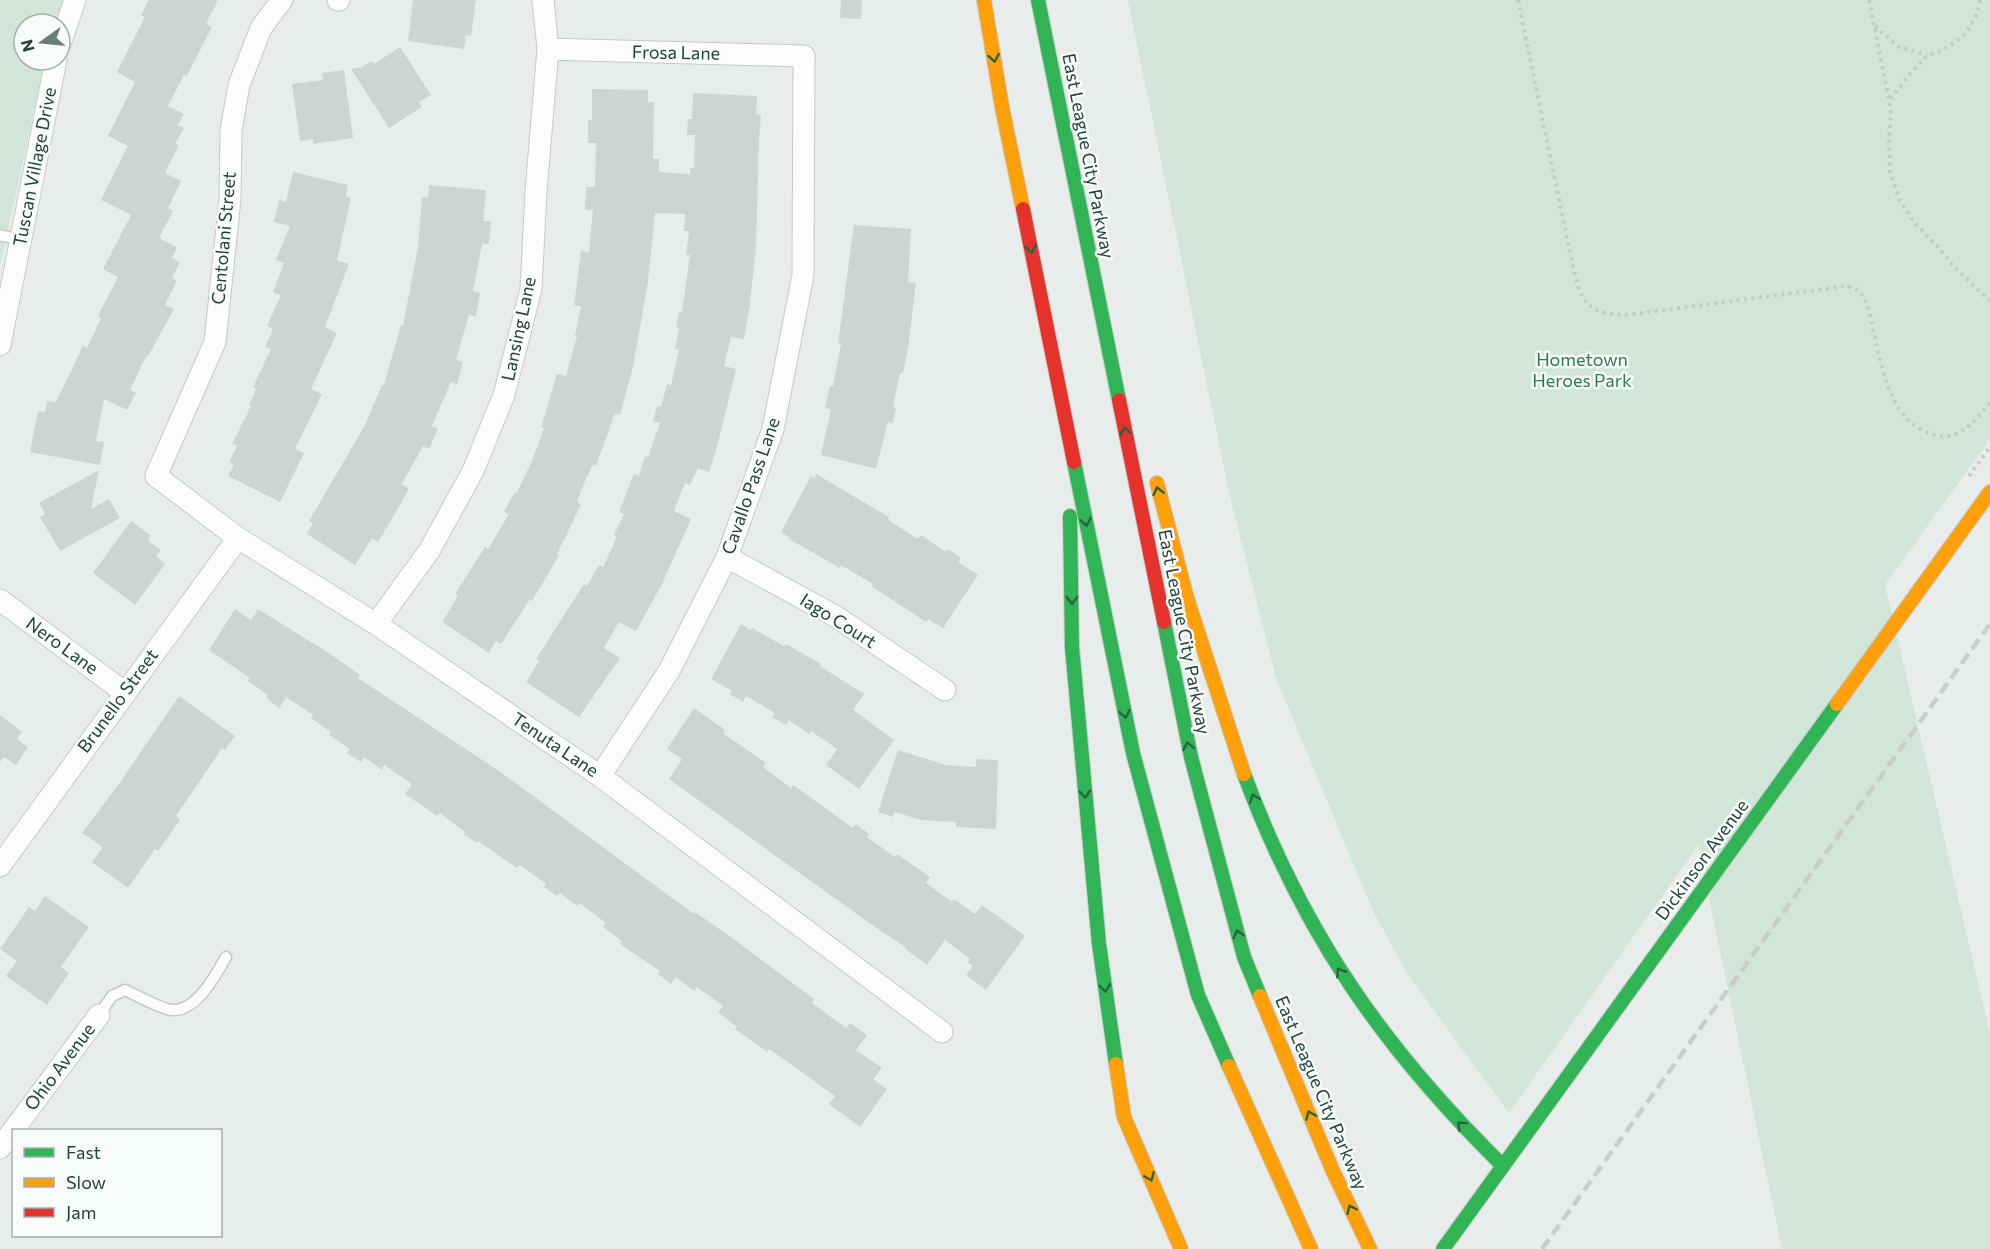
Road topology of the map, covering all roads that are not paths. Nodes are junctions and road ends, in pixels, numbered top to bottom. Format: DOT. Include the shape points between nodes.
graph roads {
  1 [pos="282,0"];
  2 [pos="543,0"];
  3 [pos="984,0"];
  4 [pos="1038,0"];
  5 [pos="548,49"];
  6 [pos="804,56"];
  7 [pos="1050,60"];
  8 [pos="54,72"];
  9 [pos="1086,167"];
  10 [pos="0,235"];
  11 [pos="21,240"];
  12 [pos="0,345"];
  13 [pos="1069,436"];
  14 [pos="1153,468"];
  15 [pos="156,476"];
  16 [pos="1990,492"];
  17 [pos="238,538"];
  18 [pos="727,557"];
  19 [pos="0,600"];
  20 [pos="376,624"];
  21 [pos="945,690"];
  22 [pos="124,692"];
  23 [pos="600,776"];
  24 [pos="0,866"];
  25 [pos="226,957"];
  26 [pos="99,1015"];
  27 [pos="942,1032"];
  28 [pos="14,1129"];
  29 [pos="12,1132"];
  30 [pos="0,1148"];
  31 [pos="1503,1166"];
  32 [pos="1308,1244"];
  33 [pos="1181,1249"];
  34 [pos="1370,1249"];
  35 [pos="1443,1249"];
  1 -- 15 [label="street, Centolani Street" via="261,28 239,85 231,130 230,199 215,342"];
  2 -- 5 [label="street, Lansing Lane"];
  3 -- 13 [label="main road, one-way"];
  4 -- 7 [label="main road, East League City Parkway"];
  5 -- 6 [label="street, Frosa Lane"];
  5 -- 20 [label="street, Lansing Lane" via="531,289 504,395 473,471 429,551"];
  6 -- 18 [label="street, Cavallo Pass Lane" via="803,275 773,429"];
  7 -- 9 [label="main road"];
  34 -- 7 [label="main road, East League City Parkway, one-way" via="1332,1169 1244,957 1191,758"];
  8 -- 11 [label="street, Tuscan Village Drive"];
  10 -- 11 [label="lane"];
  11 -- 12 [label="street, Tuscan Village Drive"];
  13 -- 32 [label="main road, one-way" via="1133,753 1198,995"];
  13 -- 33 [label="main road, one-way" via="1072,647 1099,944 1124,1117"];
  31 -- 14 [label="main road, one-way" via="1449,1114 1382,1032 1335,964 1290,882 1252,795 1220,704 1189,607"];
  15 -- 17 [label="street, Tenuta Lane"];
  16 -- 31 [label="main road, Dickinson Avenue"];
  17 -- 20 [label="street, Tenuta Lane"];
  17 -- 22 [label="street, Brunello Street"];
  18 -- 21 [label="street, Iago Court" via="835,616"];
  18 -- 23 [label="street, Cavallo Pass Lane" via="669,671"];
  19 -- 22 [label="street, Nero Lane"];
  20 -- 23 [label="street, Tenuta Lane"];
  22 -- 24 [label="street, Brunello Street"];
  23 -- 27 [label="street, Tenuta Lane"];
  25 -- 26 [label="lane" via="212,982 191,1005 172,1010 125,990 112,996"];
  26 -- 28 [label="street, Ohio Avenue"];
  29 -- 30 [label="street, Ohio Avenue"];
  31 -- 35 [label="main road, Dickinson Avenue"];
}
